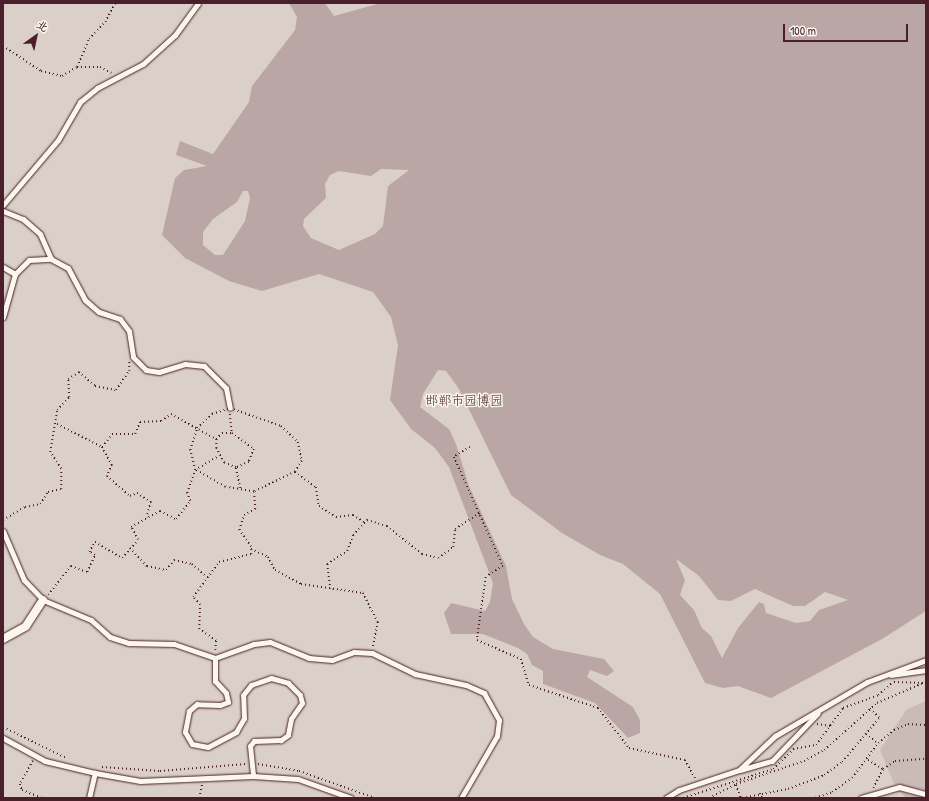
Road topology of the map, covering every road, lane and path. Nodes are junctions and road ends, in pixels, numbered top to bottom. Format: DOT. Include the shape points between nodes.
graph roads {
  1 [pos="115,3"];
  2 [pos="198,3"];
  3 [pos="3,46"];
  4 [pos="77,67"];
  5 [pos="117,78"];
  6 [pos="3,205"];
  7 [pos="3,211"];
  8 [pos="52,259"];
  9 [pos="3,267"];
  10 [pos="15,274"];
  11 [pos="3,317"];
  12 [pos="133,357"];
  13 [pos="230,408"];
  14 [pos="57,424"];
  15 [pos="196,428"];
  16 [pos="232,433"];
  17 [pos="216,439"];
  18 [pos="102,447"];
  19 [pos="470,447"];
  20 [pos="218,456"];
  21 [pos="236,468"];
  22 [pos="195,470"];
  23 [pos="295,472"];
  24 [pos="241,490"];
  25 [pos="254,492"];
  26 [pos="481,512"];
  27 [pos="148,518"];
  28 [pos="3,520"];
  29 [pos="364,522"];
  30 [pos="3,531"];
  31 [pos="130,548"];
  32 [pos="251,549"];
  33 [pos="208,578"];
  34 [pos="330,589"];
  35 [pos="44,600"];
  36 [pos="3,639"];
  37 [pos="372,653"];
  38 [pos="215,658"];
  39 [pos="926,660"];
  40 [pos="926,670"];
  41 [pos="899,675"];
  42 [pos="883,676"];
  43 [pos="892,682"];
  44 [pos="925,683"];
  45 [pos="821,709"];
  46 [pos="869,709"];
  47 [pos="810,722"];
  48 [pos="926,725"];
  49 [pos="3,726"];
  50 [pos="831,726"];
  51 [pos="866,734"];
  52 [pos="3,738"];
  53 [pos="878,743"];
  54 [pos="794,749"];
  55 [pos="786,750"];
  56 [pos="36,756"];
  57 [pos="926,759"];
  58 [pos="74,760"];
  59 [pos="868,760"];
  60 [pos="252,764"];
  61 [pos="94,765"];
  62 [pos="883,769"];
  63 [pos="739,770"];
  64 [pos="95,773"];
  65 [pos="253,776"];
  66 [pos="204,778"];
  67 [pos="697,784"];
  68 [pos="736,784"];
  69 [pos="760,793"];
  70 [pos="871,794"];
  71 [pos="926,794"];
  72 [pos="42,798"];
  73 [pos="89,798"];
  74 [pos="199,798"];
  75 [pos="352,798"];
  76 [pos="375,798"];
  77 [pos="462,798"];
  78 [pos="666,798"];
  79 [pos="683,798"];
  80 [pos="709,798"];
  81 [pos="741,798"];
  82 [pos="762,798"];
  83 [pos="814,798"];
  84 [pos="862,798"];
  1 -- 4 [label="path" via="105,22 89,39"];
  2 -- 5 [label="lane" via="175,35 142,64"];
  3 -- 4 [label="path" via="41,71 62,76"];
  4 -- 5 [label="path" via="100,67"];
  5 -- 6 [label="lane" via="80,102 58,140"];
  7 -- 8 [label="lane" via="22,219 40,234"];
  8 -- 10 [label="lane" via="29,260"];
  8 -- 12 [label="lane" via="68,268 85,300 99,312 120,319 129,331"];
  9 -- 10 [label="lane"];
  10 -- 11 [label="lane"];
  12 -- 13 [label="lane" via="146,370 159,372 185,364 204,366 226,388"];
  12 -- 14 [label="path" via="127,363 129,371 116,390 95,386 80,372 68,379 69,397 57,410"];
  13 -- 15 [label="path" via="212,414"];
  13 -- 16 [label="path"];
  13 -- 23 [label="path" via="281,426 298,442 302,461"];
  14 -- 18 [label="path"];
  14 -- 28 [label="path" via="52,432 50,452 61,469 61,489 48,492 40,504 25,507"];
  15 -- 17 [label="path"];
  15 -- 18 [label="path" via="171,414 161,421 140,422 135,434 112,434"];
  15 -- 22 [label="path" via="190,450"];
  16 -- 17 [label="path" via="222,433"];
  16 -- 21 [label="path" via="254,449 249,462"];
  17 -- 20 [label="path"];
  18 -- 27 [label="path" via="112,465 107,476 130,496 137,493 151,502 146,513"];
  19 -- 26 [label="path" via="454,457"];
  20 -- 21 [label="path"];
  20 -- 22 [label="path"];
  21 -- 24 [label="path"];
  22 -- 24 [label="path" via="208,480"];
  22 -- 27 [label="path" via="187,493 190,501 176,519 160,511"];
  23 -- 25 [label="path"];
  23 -- 29 [label="path" via="316,488 319,506 336,517 353,515"];
  24 -- 25 [label="path"];
  25 -- 32 [label="path" via="255,509 244,515 239,530"];
  26 -- 29 [label="path" via="455,528 453,547 438,558 422,554 387,526 367,520"];
  26 -- 67 [label="path" via="503,566 486,577 477,638 521,659 529,685 598,708 630,748 685,760"];
  27 -- 31 [label="path" via="131,527 138,540"];
  29 -- 34 [label="path" via="353,535 347,551 327,564"];
  30 -- 35 [label="lane" via="24,580"];
  31 -- 33 [label="path" via="148,566 166,570 174,560 192,564"];
  31 -- 35 [label="path" via="122,558 95,542 89,552 95,555 87,572 71,566"];
  32 -- 33 [label="path" via="251,554 219,562"];
  32 -- 34 [label="path" via="268,557 275,570 301,584"];
  33 -- 38 [label="path" via="193,597 200,605 199,629 216,642"];
  34 -- 37 [label="path" via="364,593 378,622"];
  35 -- 36 [label="street" via="26,626"];
  35 -- 38 [label="lane" via="91,620 110,637 123,641 174,644"];
  37 -- 38 [label="lane" via="354,652 332,660 309,658 270,642 254,644"];
  37 -- 77 [label="lane" via="415,674 466,685 484,693 493,703 499,720 497,736"];
  38 -- 60 [label="lane" via="215,681 226,693 228,702 220,705 197,704 189,712 185,732 192,744 208,747 236,732 244,718 243,695 251,685 271,678 288,683 300,695 302,703 291,719 288,736 281,740 254,741 250,746"];
  39 -- 42 [label="lane"];
  40 -- 41 [label="lane"];
  41 -- 42 [label="lane"];
  41 -- 43 [label="path"];
  42 -- 45 [label="lane"];
  43 -- 44 [label="path"];
  43 -- 50 [label="path" via="878,695 843,708"];
  44 -- 46 [label="path" via="892,694"];
  45 -- 47 [label="lane"];
  45 -- 63 [label="lane" via="775,736"];
  46 -- 51 [label="path" via="879,718"];
  46 -- 68 [label="path" via="824,750 804,761"];
  47 -- 50 [label="path"];
  47 -- 55 [label="lane"];
  48 -- 53 [label="path" via="908,724"];
  49 -- 58 [label="path" via="25,741"];
  50 -- 54 [label="path" via="816,745"];
  51 -- 53 [label="path"];
  51 -- 69 [label="path" via="842,762 824,775 793,787"];
  52 -- 56 [label="lane"];
  53 -- 59 [label="path"];
  54 -- 55 [label="path"];
  54 -- 79 [label="path" via="773,769"];
  55 -- 63 [label="lane" via="772,762"];
  56 -- 64 [label="lane"];
  56 -- 72 [label="path" via="20,784 22,790"];
  57 -- 62 [label="path" via="895,761"];
  59 -- 62 [label="path"];
  59 -- 83 [label="path" via="839,787"];
  60 -- 61 [label="path" via="160,771"];
  60 -- 65 [label="lane"];
  60 -- 76 [label="path" via="298,771"];
  62 -- 70 [label="path"];
  63 -- 67 [label="lane"];
  64 -- 66 [label="lane" via="140,781"];
  64 -- 73 [label="lane"];
  65 -- 66 [label="lane"];
  65 -- 75 [label="lane" via="298,779"];
  66 -- 74 [label="path"];
  67 -- 78 [label="lane"];
  68 -- 80 [label="path"];
  68 -- 81 [label="path"];
  69 -- 81 [label="path"];
  69 -- 82 [label="path"];
  70 -- 71 [label="lane" via="899,787"];
  70 -- 84 [label="lane"];
}
